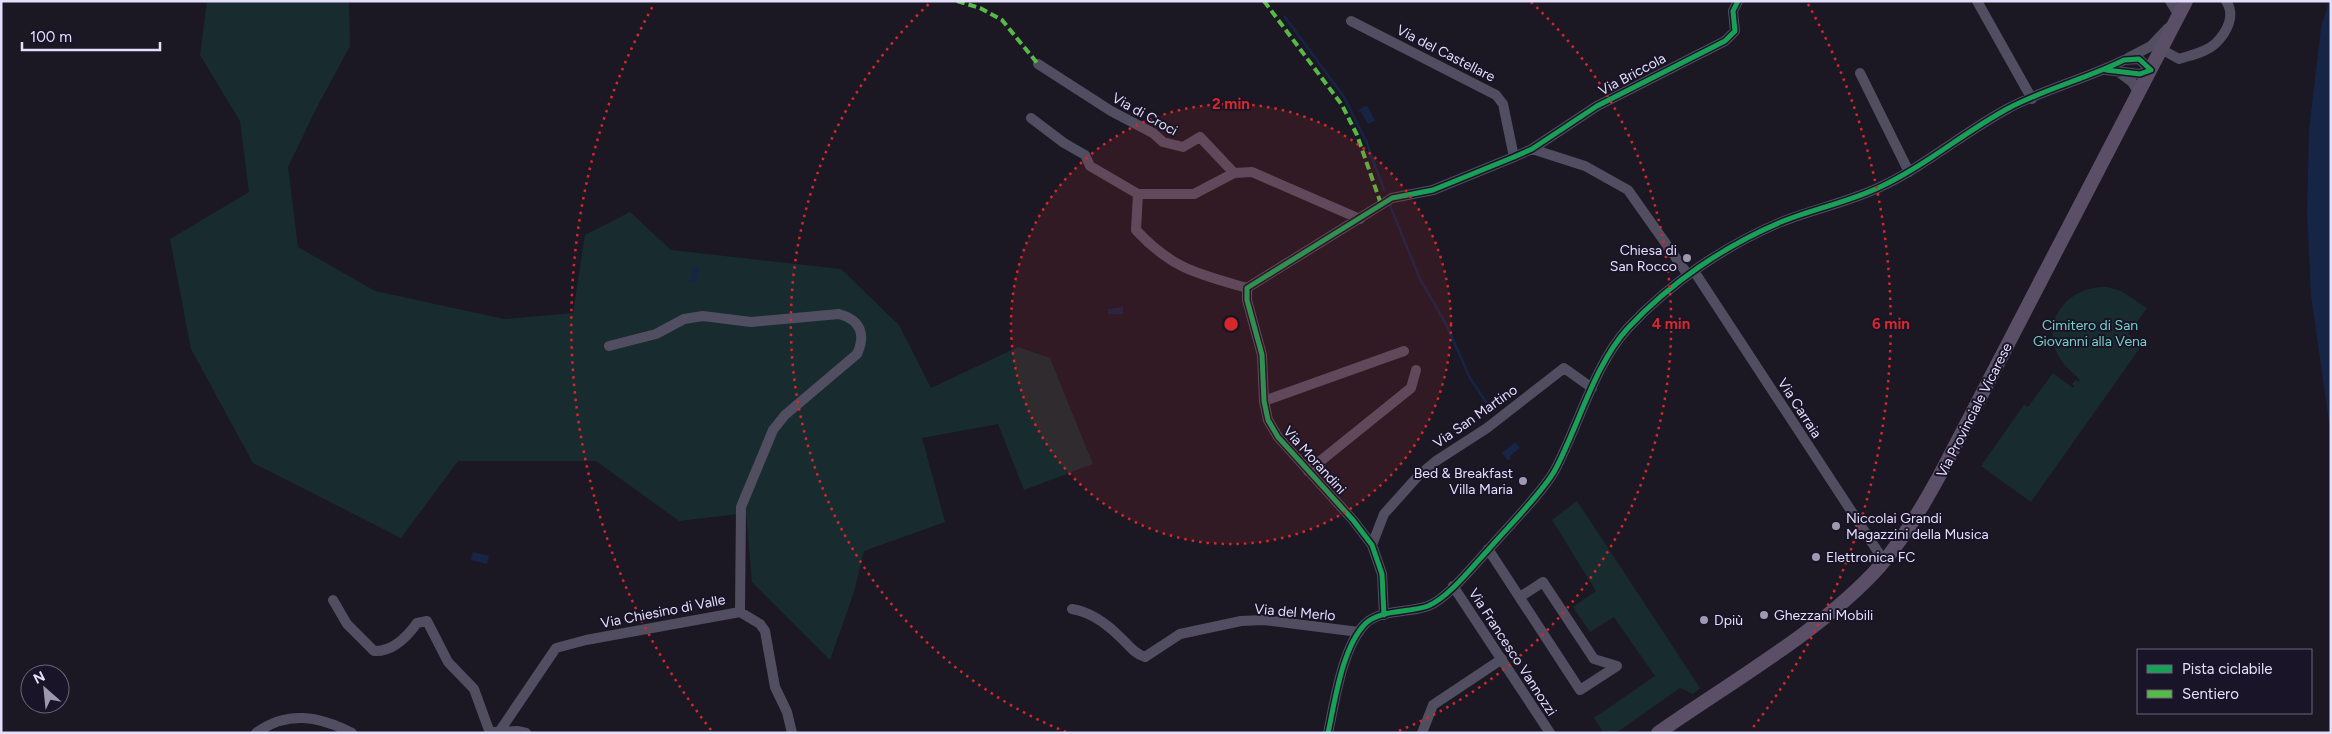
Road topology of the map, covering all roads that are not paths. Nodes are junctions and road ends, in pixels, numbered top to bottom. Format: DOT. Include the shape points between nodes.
graph roads {
  1 [pos="1738,1"];
  2 [pos="1977,1"];
  3 [pos="2170,1"];
  4 [pos="2186,1"];
  5 [pos="2226,1"];
  6 [pos="2176,18"];
  7 [pos="1351,21"];
  8 [pos="2161,49"];
  9 [pos="2124,60"];
  10 [pos="1038,64"];
  11 [pos="2106,70"];
  12 [pos="2151,70"];
  13 [pos="2119,72"];
  14 [pos="1860,73"];
  15 [pos="2139,93"];
  16 [pos="2032,99"];
  17 [pos="1031,118"];
  18 [pos="1532,149"];
  19 [pos="1514,157"];
  20 [pos="1909,172"];
  21 [pos="1234,173"];
  22 [pos="1138,194"];
  23 [pos="1360,218"];
  24 [pos="1691,273"];
  25 [pos="1247,288"];
  26 [pos="609,346"];
  27 [pos="1404,351"];
  28 [pos="1416,370"];
  29 [pos="1592,388"];
  30 [pos="1264,401"];
  31 [pos="1308,471"];
  32 [pos="1372,545"];
  33 [pos="1488,550"];
  34 [pos="1884,560"];
  35 [pos="1453,586"];
  36 [pos="1520,597"];
  37 [pos="334,600"];
  38 [pos="1072,609"];
  39 [pos="740,612"];
  40 [pos="1384,616"];
  41 [pos="1359,632"];
  42 [pos="1502,658"];
  43 [pos="494,732"];
  44 [pos="1423,732"];
  45 [pos="256,733"];
  46 [pos="352,733"];
  47 [pos="526,733"];
  48 [pos="792,733"];
  49 [pos="1328,733"];
  50 [pos="1550,733"];
  51 [pos="1658,733"];
  1 -- 18 [label="street, Via Briccola" via="1734,11 1735,31 1725,41 1597,106"];
  2 -- 16 [label="street"];
  3 -- 6 [label="street"];
  4 -- 6 [label="main road, Via Provinciale Vicarese"];
  5 -- 8 [label="street" via="2231,14 2228,26 2215,44 2179,59"];
  6 -- 8 [label="main road, Via Provinciale Vicarese"];
  6 -- 9 [label="street" via="2151,46"];
  7 -- 19 [label="street, Via del Castellare" via="1496,95 1503,104"];
  8 -- 12 [label="main road, Via Provinciale Vicarese"];
  9 -- 11 [label="street"];
  9 -- 12 [label="street" via="2139,59"];
  10 -- 21 [label="street, Via di Croci" via="1163,142 1182,147 1200,137"];
  11 -- 13 [label="street"];
  11 -- 16 [label="street"];
  12 -- 13 [label="street" via="2140,74"];
  12 -- 15 [label="main road, Via Provinciale Vicarese"];
  13 -- 15 [label="street" via="2132,82"];
  14 -- 20 [label="street"];
  15 -- 34 [label="main road, Via Provinciale Vicarese" via="1932,490"];
  16 -- 20 [label="street" via="2000,113"];
  17 -- 22 [label="street" via="1085,155 1090,166"];
  18 -- 19 [label="street, Via Briccola"];
  18 -- 24 [label="street, Via Carraia" via="1585,166 1628,190"];
  19 -- 23 [label="street, Via Briccola" via="1433,190 1400,196"];
  20 -- 24 [label="street" via="1861,196 1783,221"];
  21 -- 22 [label="street" via="1194,194"];
  21 -- 23 [label="street" via="1261,174"];
  22 -- 25 [label="street" via="1136,230 1157,251 1181,267"];
  23 -- 25 [label="street"];
  24 -- 29 [label="street" via="1629,327 1612,347"];
  24 -- 34 [label="street, Via Carraia"];
  25 -- 30 [label="street, Via Morandini" via="1247,300 1262,355"];
  26 -- 39 [label="street" via="656,334 684,319 704,316 751,322 840,314 852,317 860,328 862,343 857,354 785,415 773,430 745,497 739,520"];
  27 -- 30 [label="street"];
  28 -- 31 [label="street, Via Morandini" via="1411,388"];
  29 -- 32 [label="street, Via San Martino" via="1564,368 1487,428 1436,461 1384,514"];
  29 -- 33 [label="street" via="1554,473"];
  30 -- 31 [label="street, Via Morandini" via="1274,432"];
  31 -- 32 [label="street, Via Morandini"];
  32 -- 40 [label="street, Via Morandini" via="1382,574"];
  33 -- 35 [label="street"];
  33 -- 36 [label="street"];
  34 -- 51 [label="main road, Via Provinciale Vicarese" via="1817,622"];
  35 -- 40 [label="street" via="1439,600 1427,606"];
  35 -- 42 [label="street, Via Francesco Vannozzi"];
  36 -- 36 [label="street" via="1543,582 1594,658 1617,666 1580,690"];
  37 -- 43 [label="street" via="347,624 374,651 393,646 417,623 427,620 448,662 474,689"];
  38 -- 41 [label="street, Via del Merlo" via="1094,616 1137,654 1145,657 1180,634 1228,623 1264,620"];
  39 -- 43 [label="street, Via Chiesino di Valle" via="556,648"];
  39 -- 48 [label="street, Via Chiesino di Valle" via="760,624 765,631 775,687 787,712"];
  40 -- 41 [label="street" via="1370,620"];
  41 -- 49 [label="street" via="1346,661"];
  42 -- 44 [label="street" via="1433,705"];
  42 -- 50 [label="street, Via Francesco Vannozzi"];
  43 -- 47 [label="street"];
  45 -- 46 [label="street" via="273,722 294,717 325,721"];
}
